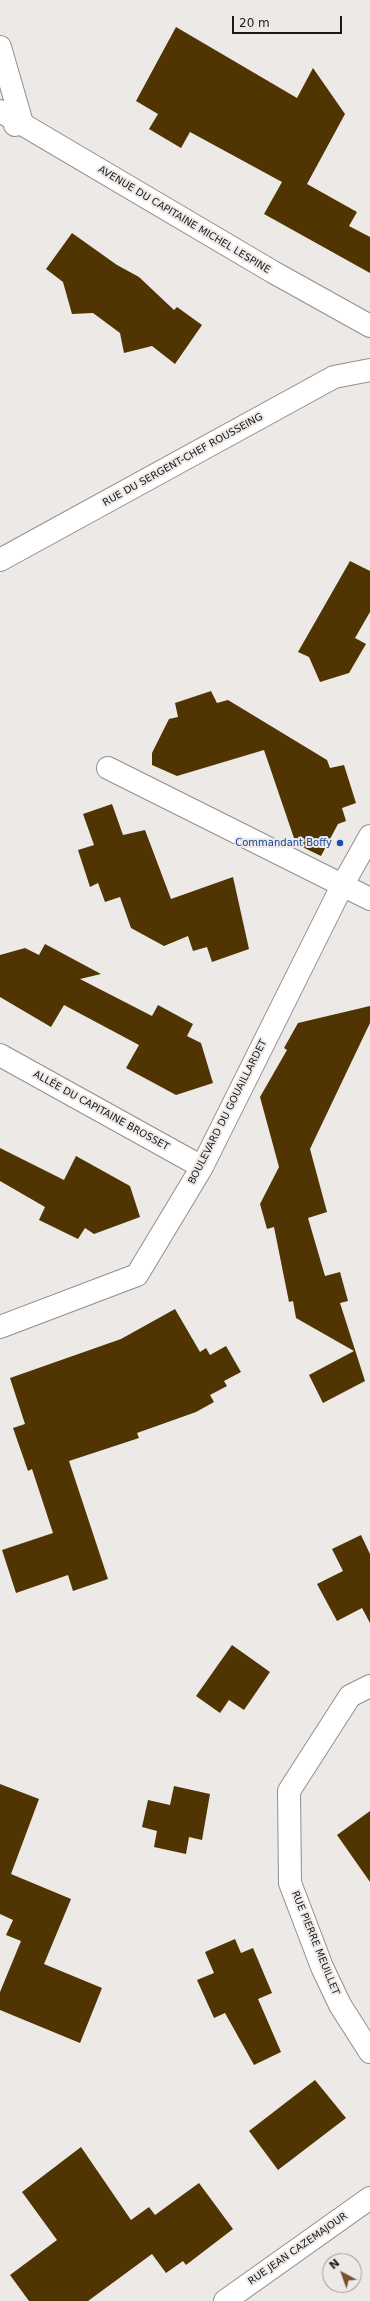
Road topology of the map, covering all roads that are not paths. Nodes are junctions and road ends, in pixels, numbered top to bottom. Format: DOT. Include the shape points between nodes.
graph roads {
  1 [pos="0,47"];
  2 [pos="0,111"];
  3 [pos="22,123"];
  4 [pos="0,128"];
  5 [pos="370,326"];
  6 [pos="370,370"];
  7 [pos="0,560"];
  8 [pos="108,768"];
  9 [pos="370,836"];
  10 [pos="342,886"];
  11 [pos="370,900"];
  12 [pos="0,1055"];
  13 [pos="202,1167"];
  14 [pos="0,1327"];
  15 [pos="370,1686"];
  16 [pos="370,2052"];
  17 [pos="370,2198"];
  18 [pos="225,2301"];
  1 -- 3 [label="street"];
  2 -- 3 [label="street, AVENUE DU CAPITAINE MICHEL LESPINE"];
  3 -- 4 [label="street"];
  3 -- 5 [label="street, AVENUE DU CAPITAINE MICHEL LESPINE" via="273,272"];
  6 -- 7 [label="street, RUE DU SERGENT-CHEF ROUSSEING" via="334,377"];
  8 -- 10 [label="street"];
  9 -- 10 [label="street, BOULEVARD DU GOUAILLARDET"];
  10 -- 11 [label="street"];
  10 -- 13 [label="street, BOULEVARD DU GOUAILLARDET"];
  12 -- 13 [label="street, ALLÉE DU CAPITAINE BROSSET"];
  13 -- 14 [label="street, BOULEVARD DU GOUAILLARDET" via="137,1275"];
  15 -- 16 [label="street, RUE PIERRE MEUILLET" via="350,1696 290,1791 290,1883 322,1967 340,2005"];
  17 -- 18 [label="street, RUE JEAN CAZEMAJOUR"];
}
